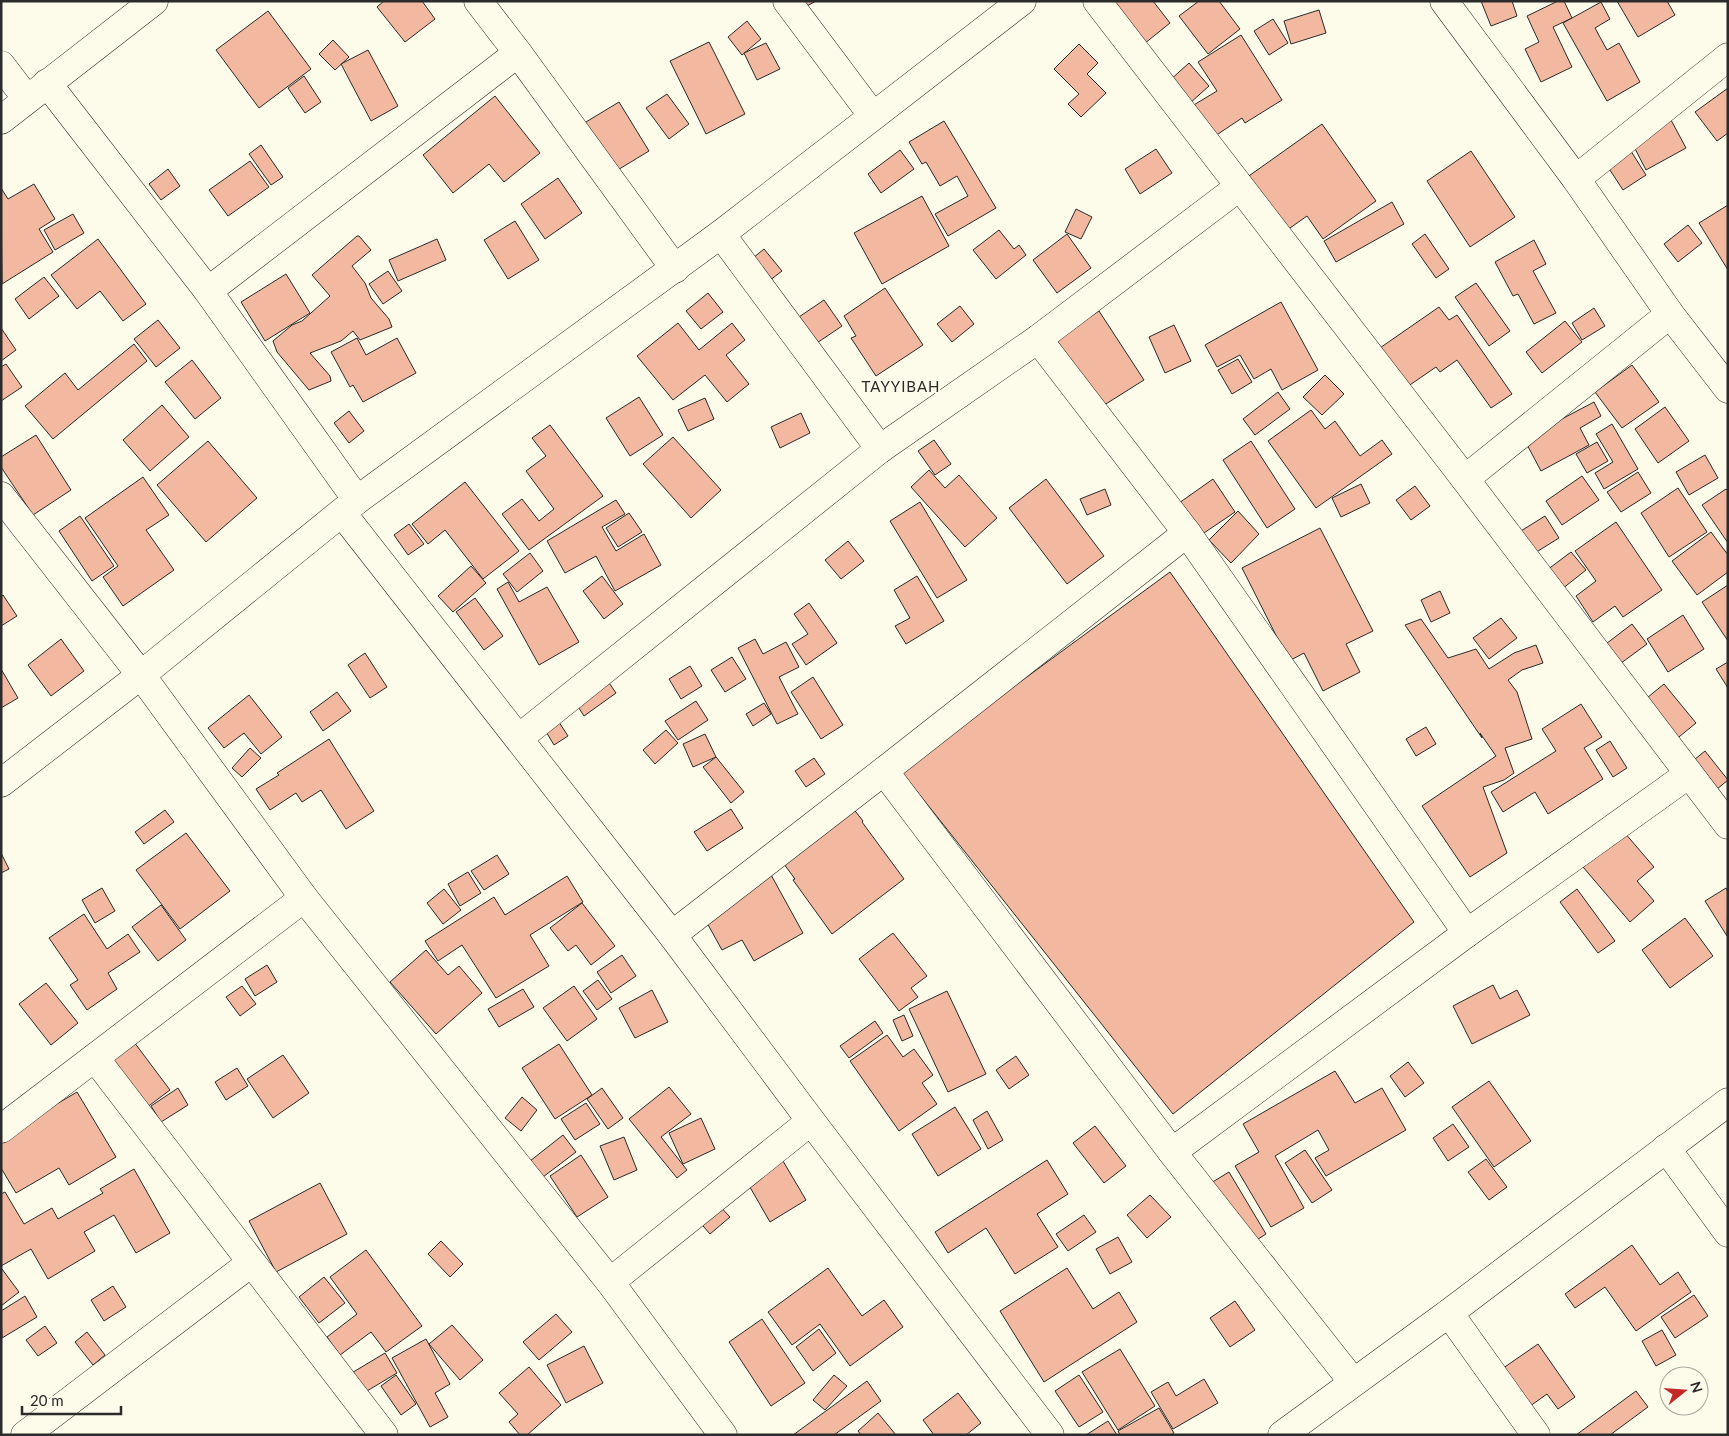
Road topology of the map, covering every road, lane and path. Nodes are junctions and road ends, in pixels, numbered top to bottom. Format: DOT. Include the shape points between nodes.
graph roads {
  1 [pos="154,1"];
  2 [pos="478,1"];
  3 [pos="787,1"];
  4 [pos="1022,1"];
  5 [pos="1097,1"];
  6 [pos="1444,1"];
  7 [pos="518,53"];
  8 [pos="1728,57"];
  9 [pos="1,65"];
  10 [pos="37,91"];
  11 [pos="873,116"];
  12 [pos="1,120"];
  13 [pos="1576,179"];
  14 [pos="1239,187"];
  15 [pos="721,234"];
  16 [pos="675,268"];
  17 [pos="208,291"];
  18 [pos="1670,314"];
  19 [pos="1038,339"];
  20 [pos="1728,389"];
  21 [pos="880,449"];
  22 [pos="1466,479"];
  23 [pos="1,496"];
  24 [pos="350,507"];
  25 [pos="1187,533"];
  26 [pos="141,675"];
  27 [pos="519,738"];
  28 [pos="884,771"];
  29 [pos="1689,774"];
  30 [pos="1,783"];
  31 [pos="1728,826"];
  32 [pos="304,898"];
  33 [pos="1467,933"];
  34 [pos="672,935"];
  35 [pos="95,1058"];
  36 [pos="1728,1102"];
  37 [pos="811,1121"];
  38 [pos="1,1129"];
  39 [pos="1666,1148"];
  40 [pos="1172,1152"];
  41 [pos="1728,1233"];
  42 [pos="251,1263"];
  43 [pos="610,1282"];
  44 [pos="1450,1313"];
  45 [pos="1353,1382"];
  46 [pos="25,1435"];
  47 [pos="384,1435"];
  48 [pos="723,1435"];
  49 [pos="1050,1435"];
  50 [pos="1282,1435"];
  51 [pos="1536,1435"];
  1 -- 10 [label="street"];
  2 -- 7 [label="street"];
  3 -- 11 [label="street"];
  4 -- 11 [label="street"];
  5 -- 14 [label="street"];
  6 -- 13 [label="street"];
  7 -- 16 [label="street"];
  7 -- 17 [label="street"];
  8 -- 13 [label="street"];
  9 -- 10 [label="street"];
  10 -- 12 [label="street"];
  10 -- 17 [label="street"];
  11 -- 15 [label="street"];
  13 -- 18 [label="street"];
  14 -- 19 [label="street"];
  14 -- 22 [label="street"];
  15 -- 16 [label="street"];
  15 -- 21 [label="street"];
  16 -- 24 [label="street"];
  17 -- 24 [label="street"];
  18 -- 20 [label="street"];
  18 -- 22 [label="street"];
  19 -- 21 [label="street"];
  19 -- 25 [label="street"];
  21 -- 27 [label="street"];
  22 -- 29 [label="street"];
  23 -- 26 [label="street"];
  24 -- 26 [label="street"];
  24 -- 27 [label="street"];
  25 -- 28 [label="street"];
  25 -- 33 [label="street"];
  26 -- 30 [label="street"];
  26 -- 32 [label="street"];
  27 -- 34 [label="street"];
  28 -- 34 [label="street"];
  28 -- 40 [label="street"];
  29 -- 31 [label="street"];
  29 -- 33 [label="street"];
  32 -- 35 [label="street"];
  32 -- 43 [label="street"];
  33 -- 40 [label="street"];
  34 -- 37 [label="street"];
  35 -- 38 [label="street"];
  35 -- 42 [label="street"];
  36 -- 39 [label="street"];
  37 -- 43 [label="street"];
  37 -- 49 [label="street"];
  39 -- 41 [label="street"];
  39 -- 44 [label="street"];
  40 -- 45 [label="street"];
  42 -- 46 [label="street"];
  42 -- 47 [label="street"];
  43 -- 48 [label="street"];
  44 -- 45 [label="street"];
  44 -- 51 [label="street"];
  45 -- 50 [label="street"];
}
